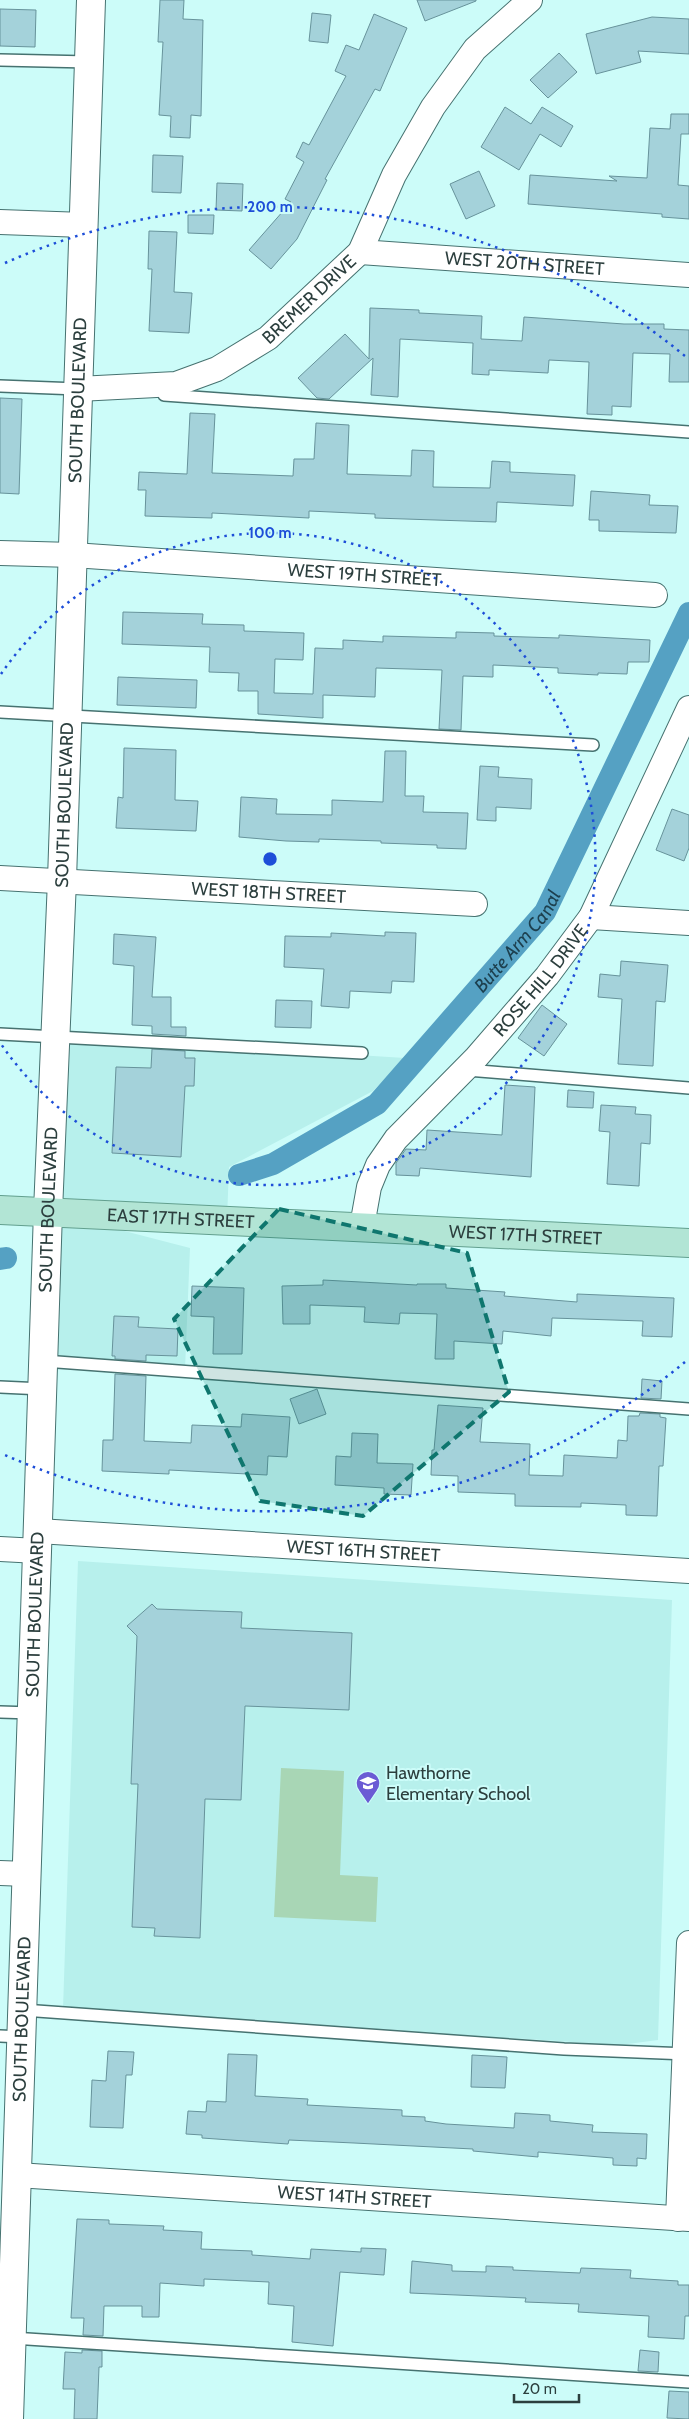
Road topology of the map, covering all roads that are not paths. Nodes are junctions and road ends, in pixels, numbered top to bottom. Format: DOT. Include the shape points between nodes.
graph roads {
  1 [pos="91,0"];
  2 [pos="530,0"];
  3 [pos="0,60"];
  4 [pos="89,62"];
  5 [pos="0,222"];
  6 [pos="84,225"];
  7 [pos="360,252"];
  8 [pos="689,276"];
  9 [pos="0,386"];
  10 [pos="78,389"];
  11 [pos="689,432"];
  12 [pos="0,553"];
  13 [pos="73,555"];
  14 [pos="655,595"];
  15 [pos="689,708"];
  16 [pos="0,712"];
  17 [pos="68,714"];
  18 [pos="593,745"];
  19 [pos="0,878"];
  20 [pos="62,880"];
  21 [pos="475,904"];
  22 [pos="591,917"];
  23 [pos="689,923"];
  24 [pos="0,1034"];
  25 [pos="54,1036"];
  26 [pos="362,1053"];
  27 [pos="464,1070"];
  28 [pos="689,1088"];
  29 [pos="0,1210"];
  30 [pos="48,1211"];
  31 [pos="362,1226"];
  32 [pos="689,1243"];
  33 [pos="44,1361"];
  34 [pos="0,1387"];
  35 [pos="44,1389"];
  36 [pos="689,1409"];
  37 [pos="38,1541"];
  38 [pos="0,1550"];
  39 [pos="689,1571"];
  40 [pos="0,1712"];
  41 [pos="32,1713"];
  42 [pos="0,1873"];
  43 [pos="27,1874"];
  44 [pos="689,1943"];
  45 [pos="22,2010"];
  46 [pos="11,2036"];
  47 [pos="686,2054"];
  48 [pos="11,2191"];
  49 [pos="683,2219"];
  50 [pos="8,2351"];
  51 [pos="689,2382"];
  52 [pos="10,2419"];
  1 -- 4 [label="street, SOUTH BOULEVARD"];
  2 -- 7 [label="street, BREMER DRIVE" via="474,49 433,107 394,175"];
  3 -- 4 [label="lane"];
  4 -- 6 [label="street, SOUTH BOULEVARD"];
  5 -- 6 [label="street"];
  6 -- 10 [label="street, SOUTH BOULEVARD"];
  7 -- 8 [label="street, WEST 20TH STREET"];
  7 -- 10 [label="street, BREMER DRIVE" via="268,338 217,369 176,384"];
  9 -- 10 [label="lane"];
  10 -- 11 [label="lane"];
  10 -- 13 [label="street, SOUTH BOULEVARD"];
  12 -- 13 [label="street, WEST 19TH STREET"];
  13 -- 14 [label="street, WEST 19TH STREET"];
  13 -- 17 [label="street, SOUTH BOULEVARD"];
  15 -- 22 [label="street, ROSE HILL DRIVE"];
  16 -- 17 [label="lane"];
  17 -- 18 [label="lane"];
  17 -- 20 [label="street, SOUTH BOULEVARD"];
  19 -- 20 [label="street, WEST 18TH STREET"];
  20 -- 21 [label="street, WEST 18TH STREET"];
  20 -- 25 [label="street, SOUTH BOULEVARD"];
  22 -- 23 [label="street"];
  22 -- 27 [label="street, ROSE HILL DRIVE" via="547,976"];
  24 -- 25 [label="lane"];
  25 -- 26 [label="lane"];
  25 -- 30 [label="street, SOUTH BOULEVARD"];
  27 -- 28 [label="lane"];
  27 -- 31 [label="street, ROSE HILL DRIVE" via="396,1139 378,1165 369,1187"];
  29 -- 30 [label="main road, EAST 17TH STREET"];
  30 -- 31 [label="main road, EAST 17TH STREET"];
  30 -- 33 [label="street, SOUTH BOULEVARD"];
  31 -- 32 [label="main road, WEST 17TH STREET"];
  33 -- 35 [label="street, SOUTH BOULEVARD"];
  33 -- 36 [label="lane"];
  34 -- 35 [label="lane"];
  35 -- 37 [label="street, SOUTH BOULEVARD"];
  37 -- 38 [label="street, WEST 16TH STREET"];
  37 -- 39 [label="street, WEST 16TH STREET"];
  37 -- 41 [label="street, SOUTH BOULEVARD"];
  40 -- 41 [label="lane"];
  41 -- 43 [label="street, SOUTH BOULEVARD"];
  42 -- 43 [label="street"];
  43 -- 45 [label="street, SOUTH BOULEVARD"];
  44 -- 47 [label="street"];
  45 -- 46 [label="street, SOUTH BOULEVARD"];
  45 -- 47 [label="lane" via="564,2049"];
  46 -- 48 [label="street, SOUTH BOULEVARD"];
  47 -- 49 [label="street"];
  48 -- 49 [label="street, WEST 14TH STREET"];
  48 -- 50 [label="street, SOUTH BOULEVARD"];
  50 -- 51 [label="lane"];
  50 -- 52 [label="street, SOUTH BOULEVARD"];
}
